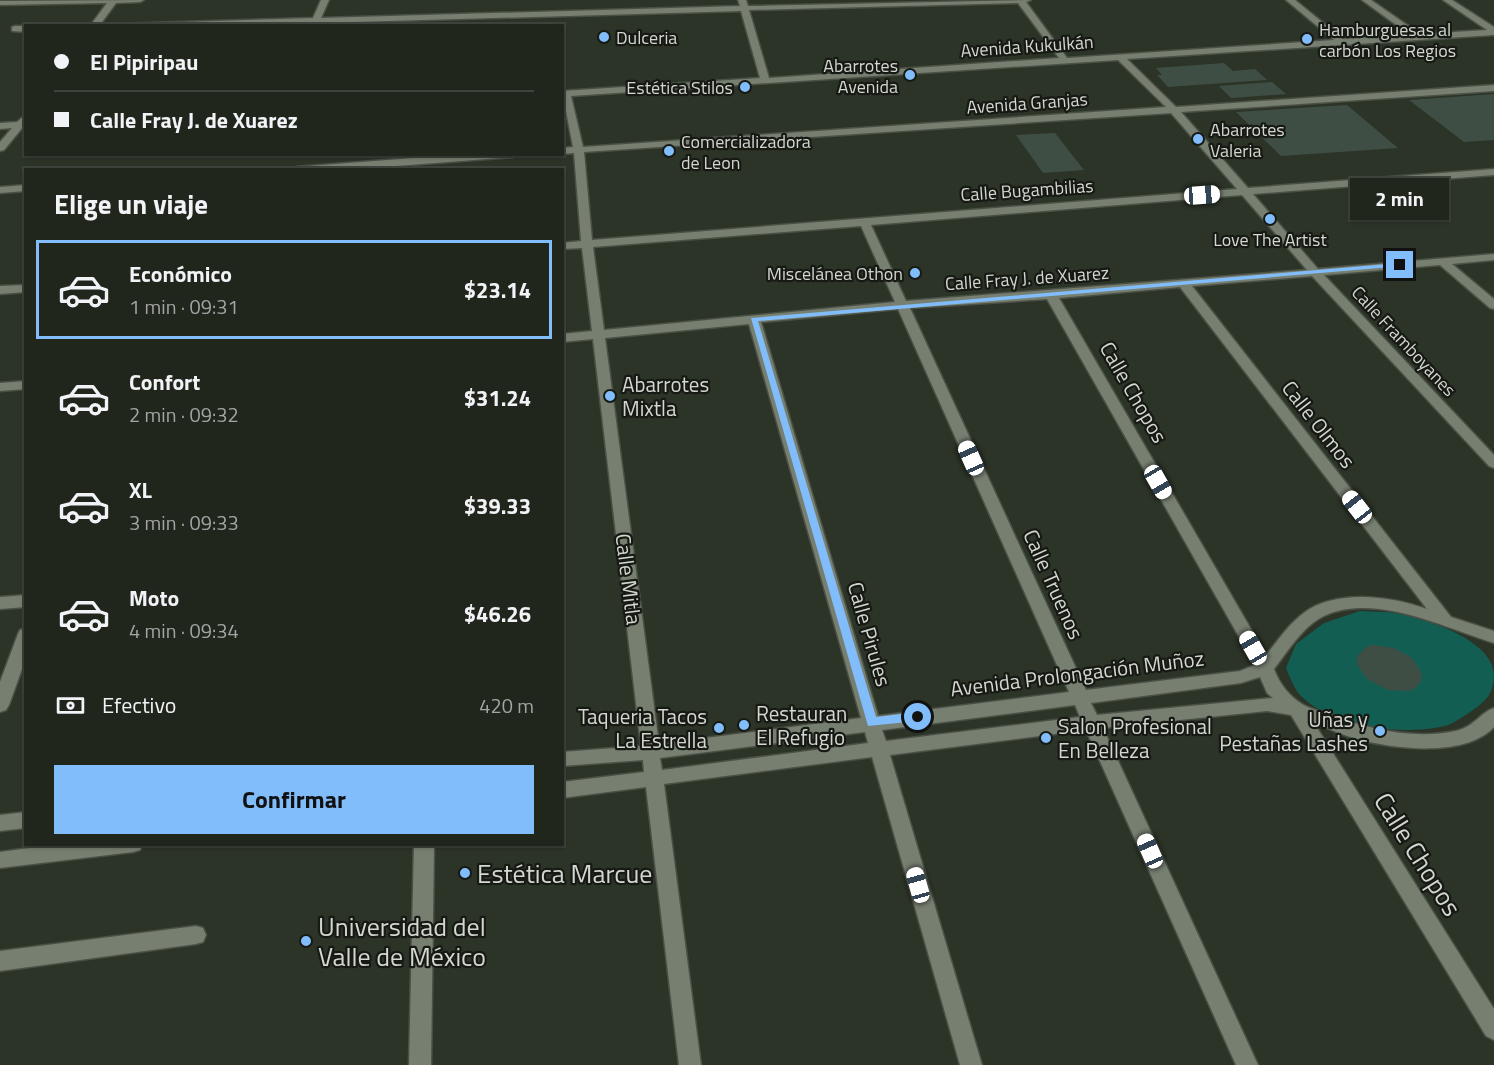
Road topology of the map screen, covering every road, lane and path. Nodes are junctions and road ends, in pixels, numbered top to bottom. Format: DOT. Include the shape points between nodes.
graph roads {
  1 [pos="140,0"];
  2 [pos="325,0"];
  3 [pos="1020,0"];
  4 [pos="1027,0"];
  5 [pos="1290,0"];
  6 [pos="1366,0"];
  7 [pos="1447,0"];
  8 [pos="113,1"];
  9 [pos="0,3"];
  10 [pos="743,4"];
  11 [pos="463,12"];
  12 [pos="315,23"];
  13 [pos="96,24"];
  14 [pos="249,24"];
  15 [pos="460,24"];
  16 [pos="15,29"];
  17 [pos="24,29"];
  18 [pos="1494,31"];
  19 [pos="1418,37"];
  20 [pos="1341,42"];
  21 [pos="1120,57"];
  22 [pos="1065,61"];
  23 [pos="765,80"];
  24 [pos="1494,88"];
  25 [pos="564,94"];
  26 [pos="1173,109"];
  27 [pos="24,122"];
  28 [pos="0,126"];
  29 [pos="0,148"];
  30 [pos="579,150"];
  31 [pos="564,151"];
  32 [pos="481,156"];
  33 [pos="377,167"];
  34 [pos="350,168"];
  35 [pos="481,168"];
  36 [pos="1494,172"];
  37 [pos="24,188"];
  38 [pos="0,190"];
  39 [pos="1247,192"];
  40 [pos="864,221"];
  41 [pos="587,244"];
  42 [pos="564,246"];
  43 [pos="1494,257"];
  44 [pos="1442,261"];
  45 [pos="1315,272"];
  46 [pos="1183,284"];
  47 [pos="24,285"];
  48 [pos="0,290"];
  49 [pos="1051,295"];
  50 [pos="1494,305"];
  51 [pos="902,306"];
  52 [pos="754,320"];
  53 [pos="598,335"];
  54 [pos="564,338"];
  55 [pos="24,385"];
  56 [pos="0,387"];
  57 [pos="1494,463"];
  58 [pos="24,601"];
  59 [pos="0,603"];
  60 [pos="1444,619"];
  61 [pos="24,639"];
  62 [pos="1491,640"];
  63 [pos="1265,668"];
  64 [pos="1080,696"];
  65 [pos="0,705"];
  66 [pos="1296,709"];
  67 [pos="1494,715"];
  68 [pos="872,722"];
  69 [pos="1092,722"];
  70 [pos="879,749"];
  71 [pos="652,752"];
  72 [pos="564,759"];
  73 [pos="654,778"];
  74 [pos="564,790"];
  75 [pos="24,820"];
  76 [pos="0,823"];
  77 [pos="116,846"];
  78 [pos="424,846"];
  79 [pos="0,860"];
  80 [pos="196,935"];
  81 [pos="0,961"];
  82 [pos="1494,1029"];
  83 [pos="420,1065"];
  84 [pos="690,1065"];
  85 [pos="971,1065"];
  86 [pos="1247,1065"];
  1 -- 8 [label="street"];
  2 -- 12 [label="street"];
  3 -- 4 [label="street"];
  3 -- 10 [label="street"];
  3 -- 22 [label="street"];
  5 -- 20 [label="street"];
  6 -- 19 [label="street"];
  7 -- 18 [label="street"];
  8 -- 9 [label="street"];
  8 -- 13 [label="street"];
  10 -- 11 [label="street"];
  10 -- 23 [label="street"];
  11 -- 12 [label="street"];
  11 -- 15 [label="street"];
  12 -- 14 [label="street"];
  16 -- 17 [label="street"];
  18 -- 19 [label="street, Avenida Kukulkán"];
  19 -- 20 [label="street, Avenida Kukulkán"];
  20 -- 21 [label="street, Avenida Kukulkán"];
  21 -- 22 [label="street, Avenida Kukulkán"];
  21 -- 26 [label="street, Calle Framboyanes"];
  22 -- 23 [label="street, Avenida Kukulkán"];
  23 -- 25 [label="street, Avenida Kukulkán"];
  24 -- 26 [label="street, Avenida Granjas"];
  25 -- 30 [label="street, Calle Mitla"];
  26 -- 30 [label="street, Avenida Granjas"];
  26 -- 39 [label="street, Calle Framboyanes"];
  27 -- 28 [label="street"];
  27 -- 29 [label="street"];
  30 -- 31 [label="street, Avenida Granjas"];
  30 -- 41 [label="street, Calle Mitla"];
  32 -- 33 [label="street"];
  32 -- 35 [label="street"];
  33 -- 34 [label="street"];
  36 -- 39 [label="street, Calle Bugambilias"];
  37 -- 38 [label="street"];
  39 -- 40 [label="street, Calle Bugambilias"];
  39 -- 45 [label="street, Calle Framboyanes"];
  40 -- 41 [label="street, Calle Bugambilias"];
  40 -- 51 [label="street, Calle Truenos"];
  41 -- 42 [label="street, Calle Bugambilias"];
  41 -- 53 [label="street, Calle Mitla"];
  43 -- 44 [label="street, Calle Fray J. de Xuarez"];
  44 -- 45 [label="street, Calle Fray J. de Xuarez"];
  44 -- 50 [label="street"];
  45 -- 46 [label="street, Calle Fray J. de Xuarez"];
  45 -- 57 [label="street, Calle Framboyanes"];
  46 -- 49 [label="street, Calle Fray J. de Xuarez"];
  46 -- 60 [label="street, Calle Olmos"];
  47 -- 48 [label="street"];
  49 -- 51 [label="street, Calle Fray J. de Xuarez"];
  49 -- 63 [label="street, Calle Chopos"];
  51 -- 52 [label="street, Calle Fray J. de Xuarez"];
  51 -- 64 [label="street, Calle Truenos"];
  52 -- 53 [label="street, Calle Fray J. de Xuarez"];
  52 -- 68 [label="street, Calle Pirules"];
  53 -- 54 [label="street, Calle Fray J. de Xuarez"];
  53 -- 71 [label="street, Calle Mitla"];
  55 -- 56 [label="street"];
  58 -- 59 [label="street"];
  60 -- 62 [label="street"];
  60 -- 63 [label="street" via="1403,607 1357,602 1319,611 1296,628"];
  61 -- 65 [label="street"];
  63 -- 64 [label="street, Avenida Prolongación Muñoz" via="1241,677"];
  63 -- 66 [label="street, Calle Chopos" via="1273,688"];
  64 -- 68 [label="street, Avenida Prolongación Muñoz"];
  64 -- 69 [label="street, Calle Truenos"];
  66 -- 67 [label="street" via="1357,732 1430,741 1458,738 1481,729"];
  66 -- 69 [label="street" via="1267,704"];
  66 -- 82 [label="street, Calle Chopos"];
  68 -- 70 [label="street, Calle Pirules"];
  68 -- 71 [label="street, Avenida Prolongación Muñoz"];
  69 -- 70 [label="street"];
  69 -- 86 [label="street, Calle Truenos"];
  70 -- 73 [label="street"];
  70 -- 85 [label="street, Calle Pirules"];
  71 -- 72 [label="street, Avenida Prolongación Muñoz"];
  71 -- 73 [label="street, Calle Mitla"];
  73 -- 74 [label="street"];
  73 -- 84 [label="street, Calle Mitla"];
  75 -- 76 [label="street"];
  77 -- 79 [label="street"];
  78 -- 83 [label="street"];
  80 -- 81 [label="street"];
}
